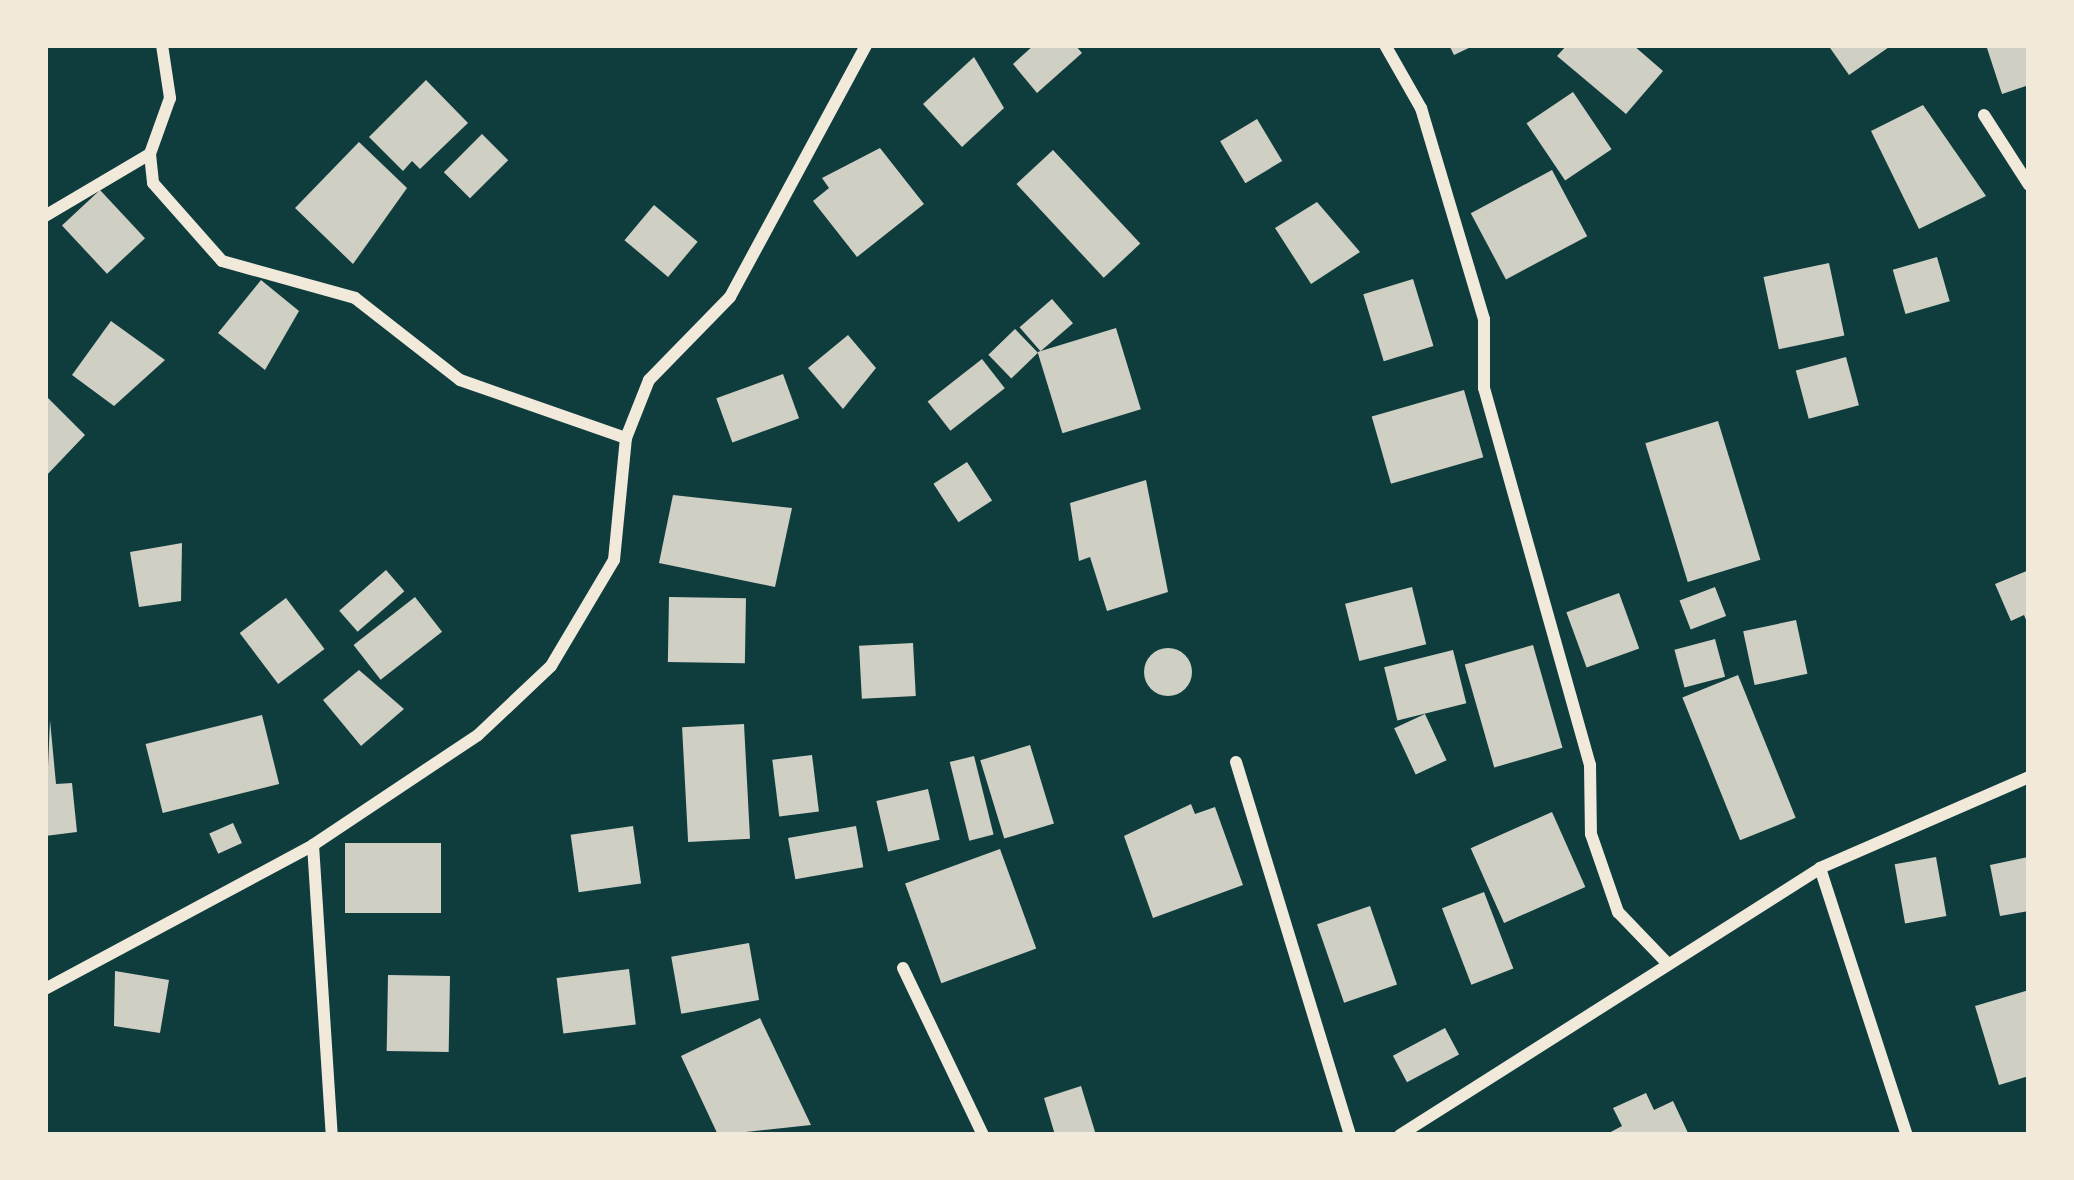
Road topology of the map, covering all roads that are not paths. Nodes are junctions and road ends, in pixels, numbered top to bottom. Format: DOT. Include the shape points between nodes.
graph roads {
  1 [pos="162,45"];
  2 [pos="866,45"];
  3 [pos="1385,45"];
  4 [pos="1984,115"];
  5 [pos="150,154"];
  6 [pos="2029,185"];
  7 [pos="45,216"];
  8 [pos="626,438"];
  9 [pos="1236,762"];
  10 [pos="2029,778"];
  11 [pos="313,845"];
  12 [pos="1820,868"];
  13 [pos="1668,964"];
  14 [pos="903,968"];
  15 [pos="45,989"];
  16 [pos="332,1135"];
  17 [pos="983,1135"];
  18 [pos="1350,1135"];
  19 [pos="1400,1135"];
  20 [pos="1907,1135"];
  1 -- 5 [label="street" via="170,98"];
  2 -- 8 [label="street" via="749,267 650,380"];
  3 -- 13 [label="street" via="1421,108 1484,319 1484,388 1590,765 1591,834 1618,912"];
  4 -- 6 [label="street"];
  5 -- 7 [label="street"];
  5 -- 8 [label="street" via="175,218 222,261 355,298 460,380"];
  8 -- 11 [label="street" via="614,560 551,666 478,735"];
  9 -- 18 [label="street"];
  10 -- 12 [label="street"];
  11 -- 15 [label="street"];
  11 -- 16 [label="street"];
  12 -- 13 [label="street"];
  12 -- 20 [label="street"];
  13 -- 19 [label="street"];
  14 -- 17 [label="street"];
}
